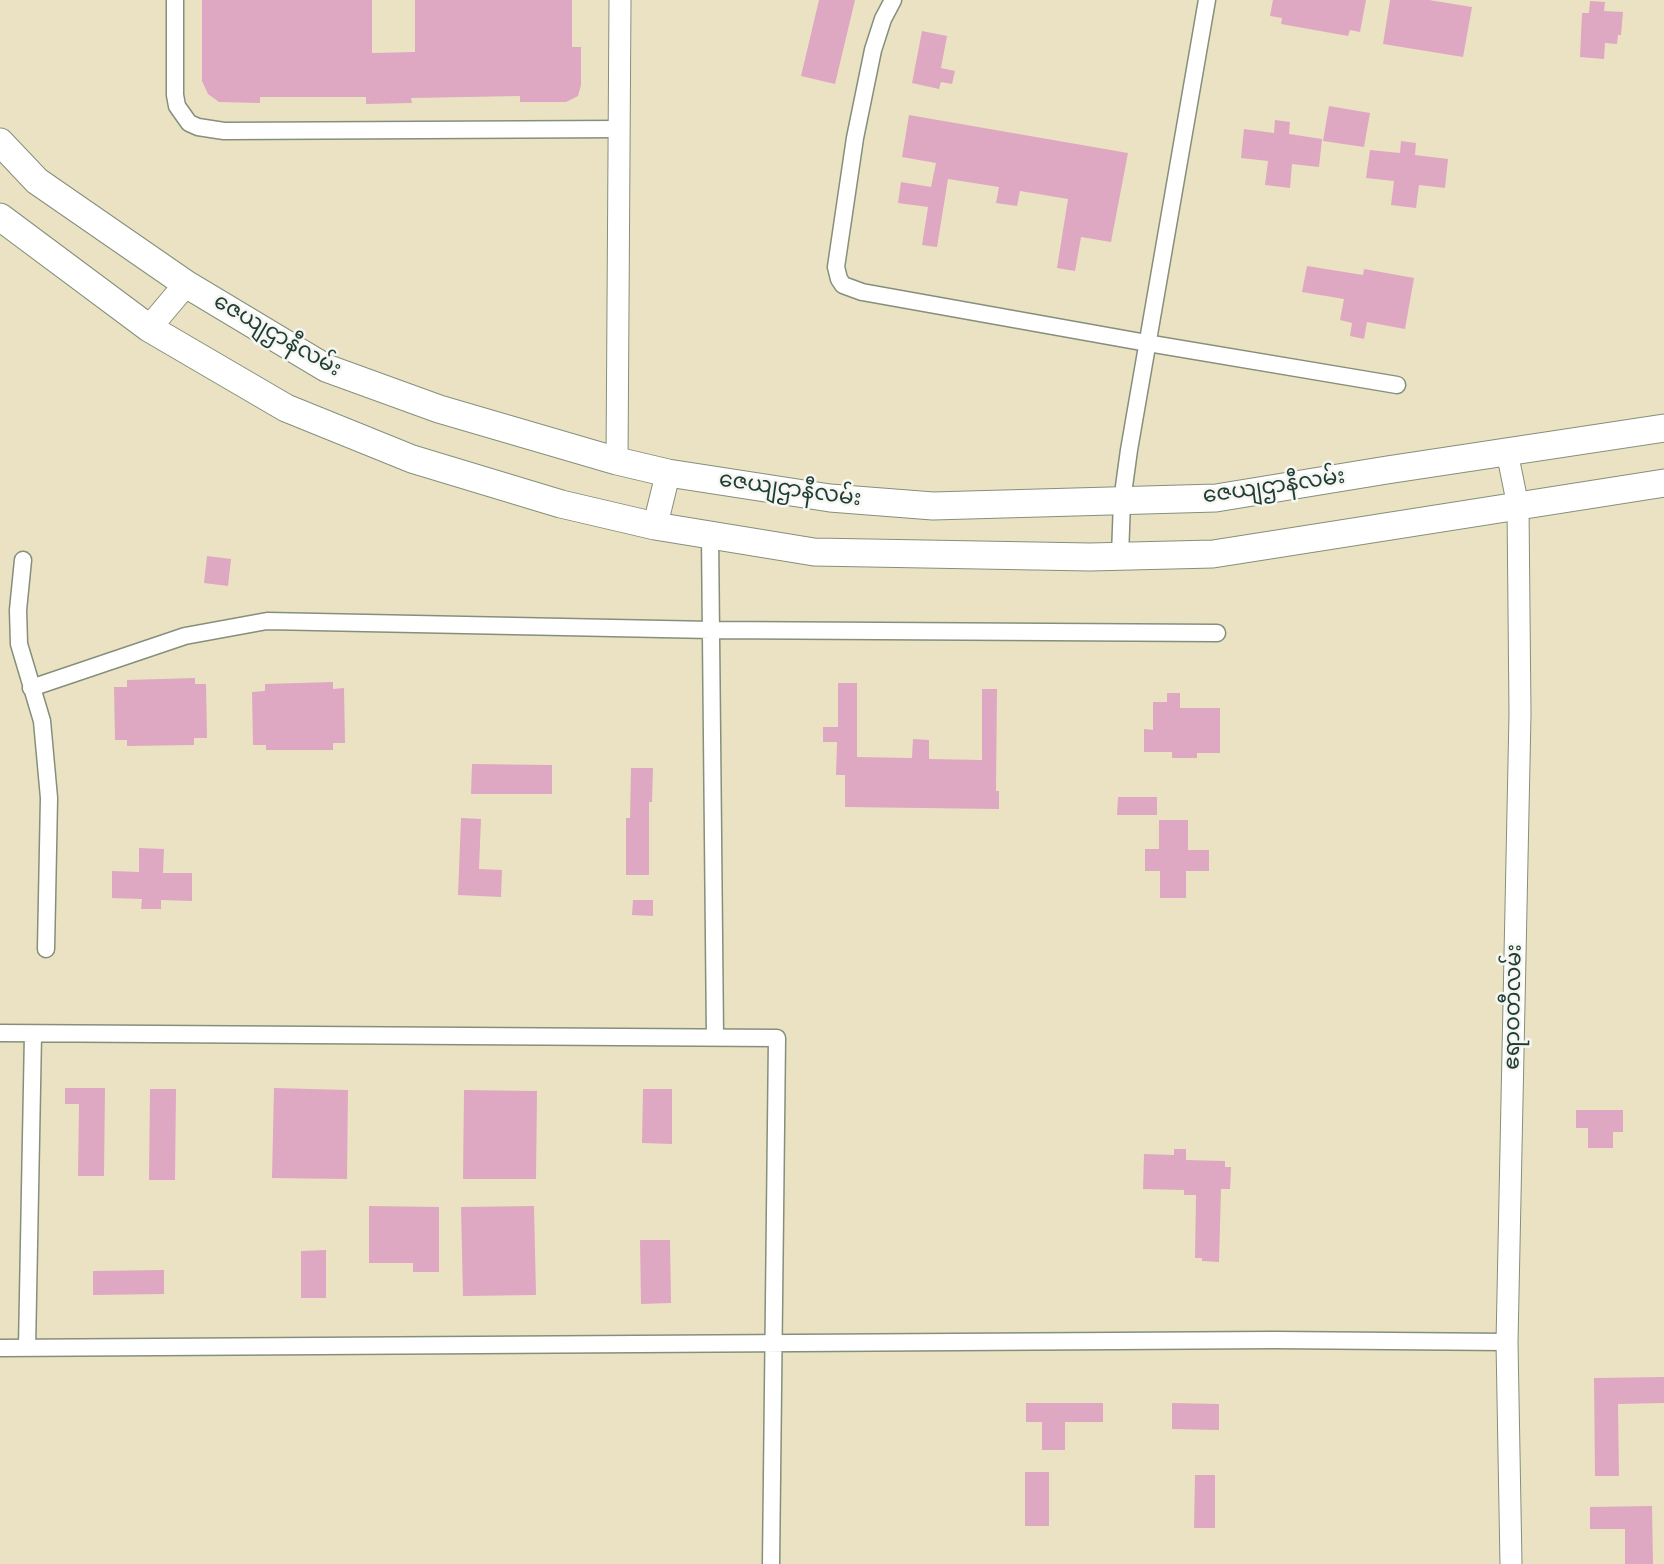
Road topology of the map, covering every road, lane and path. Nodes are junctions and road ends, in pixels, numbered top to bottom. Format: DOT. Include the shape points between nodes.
graph roads {
  1 [pos="175,0"];
  2 [pos="620,0"];
  3 [pos="892,0"];
  4 [pos="1207,0"];
  5 [pos="620,129"];
  6 [pos="0,142"];
  7 [pos="0,217"];
  8 [pos="186,284"];
  9 [pos="149,328"];
  10 [pos="1148,343"];
  11 [pos="1397,385"];
  12 [pos="1664,428"];
  13 [pos="1507,452"];
  14 [pos="617,461"];
  15 [pos="668,473"];
  16 [pos="1664,483"];
  17 [pos="1122,501"];
  18 [pos="1518,506"];
  19 [pos="655,526"];
  20 [pos="710,535"];
  21 [pos="1120,556"];
  22 [pos="23,560"];
  23 [pos="711,630"];
  24 [pos="1217,633"];
  25 [pos="31,688"];
  26 [pos="46,949"];
  27 [pos="0,1033"];
  28 [pos="33,1034"];
  29 [pos="715,1037"];
  30 [pos="1507,1342"];
  31 [pos="772,1343"];
  32 [pos="0,1348"];
  33 [pos="27,1348"];
  34 [pos="771,1564"];
  35 [pos="1511,1564"];
  1 -- 5 [label="street" via="175,95 177,106 189,123 198,128"];
  2 -- 5 [label="street"];
  3 -- 10 [label="street" via="873,50 855,138 836,267 843,285 862,292"];
  4 -- 10 [label="street"];
  5 -- 14 [label="street"];
  6 -- 8 [label="main road, ဇေယျဌာနီလမ်း" via="37,181"];
  7 -- 9 [label="main road"];
  8 -- 9 [label="main road"];
  8 -- 14 [label="main road, ဇေယျဌာနီလမ်း" via="326,368 440,409"];
  9 -- 19 [label="main road" via="286,408 412,459 561,504"];
  10 -- 11 [label="street"];
  10 -- 17 [label="street"];
  12 -- 13 [label="main road, ဇေယျဌာနီလမ်း"];
  13 -- 17 [label="main road, ဇေယျဌာနီလမ်း" via="1216,498"];
  13 -- 18 [label="street, ဧရာဝတီလမ်း"];
  14 -- 15 [label="main road, ဇေယျဌာနီလမ်း"];
  15 -- 17 [label="main road, ဇေယျဌာနီလမ်း" via="830,498 933,506"];
  15 -- 19 [label="main road"];
  16 -- 18 [label="main road"];
  17 -- 21 [label="street"];
  18 -- 21 [label="main road" via="1213,554"];
  18 -- 30 [label="street, ဧရာဝတီလမ်း" via="1520,714"];
  19 -- 20 [label="main road"];
  20 -- 21 [label="main road" via="814,552"];
  20 -- 23 [label="street"];
  22 -- 25 [label="street" via="19,644"];
  23 -- 24 [label="street"];
  23 -- 25 [label="street" via="267,621 185,636"];
  23 -- 29 [label="street"];
  25 -- 26 [label="street" via="42,721 49,798"];
  27 -- 28 [label="street"];
  28 -- 29 [label="street"];
  28 -- 33 [label="street"];
  29 -- 31 [label="street" via="777,1038"];
  30 -- 31 [label="street"];
  30 -- 35 [label="street, ဧရာဝတီလမ်း"];
  31 -- 33 [label="street"];
  31 -- 34 [label="street"];
  32 -- 33 [label="street"];
}
